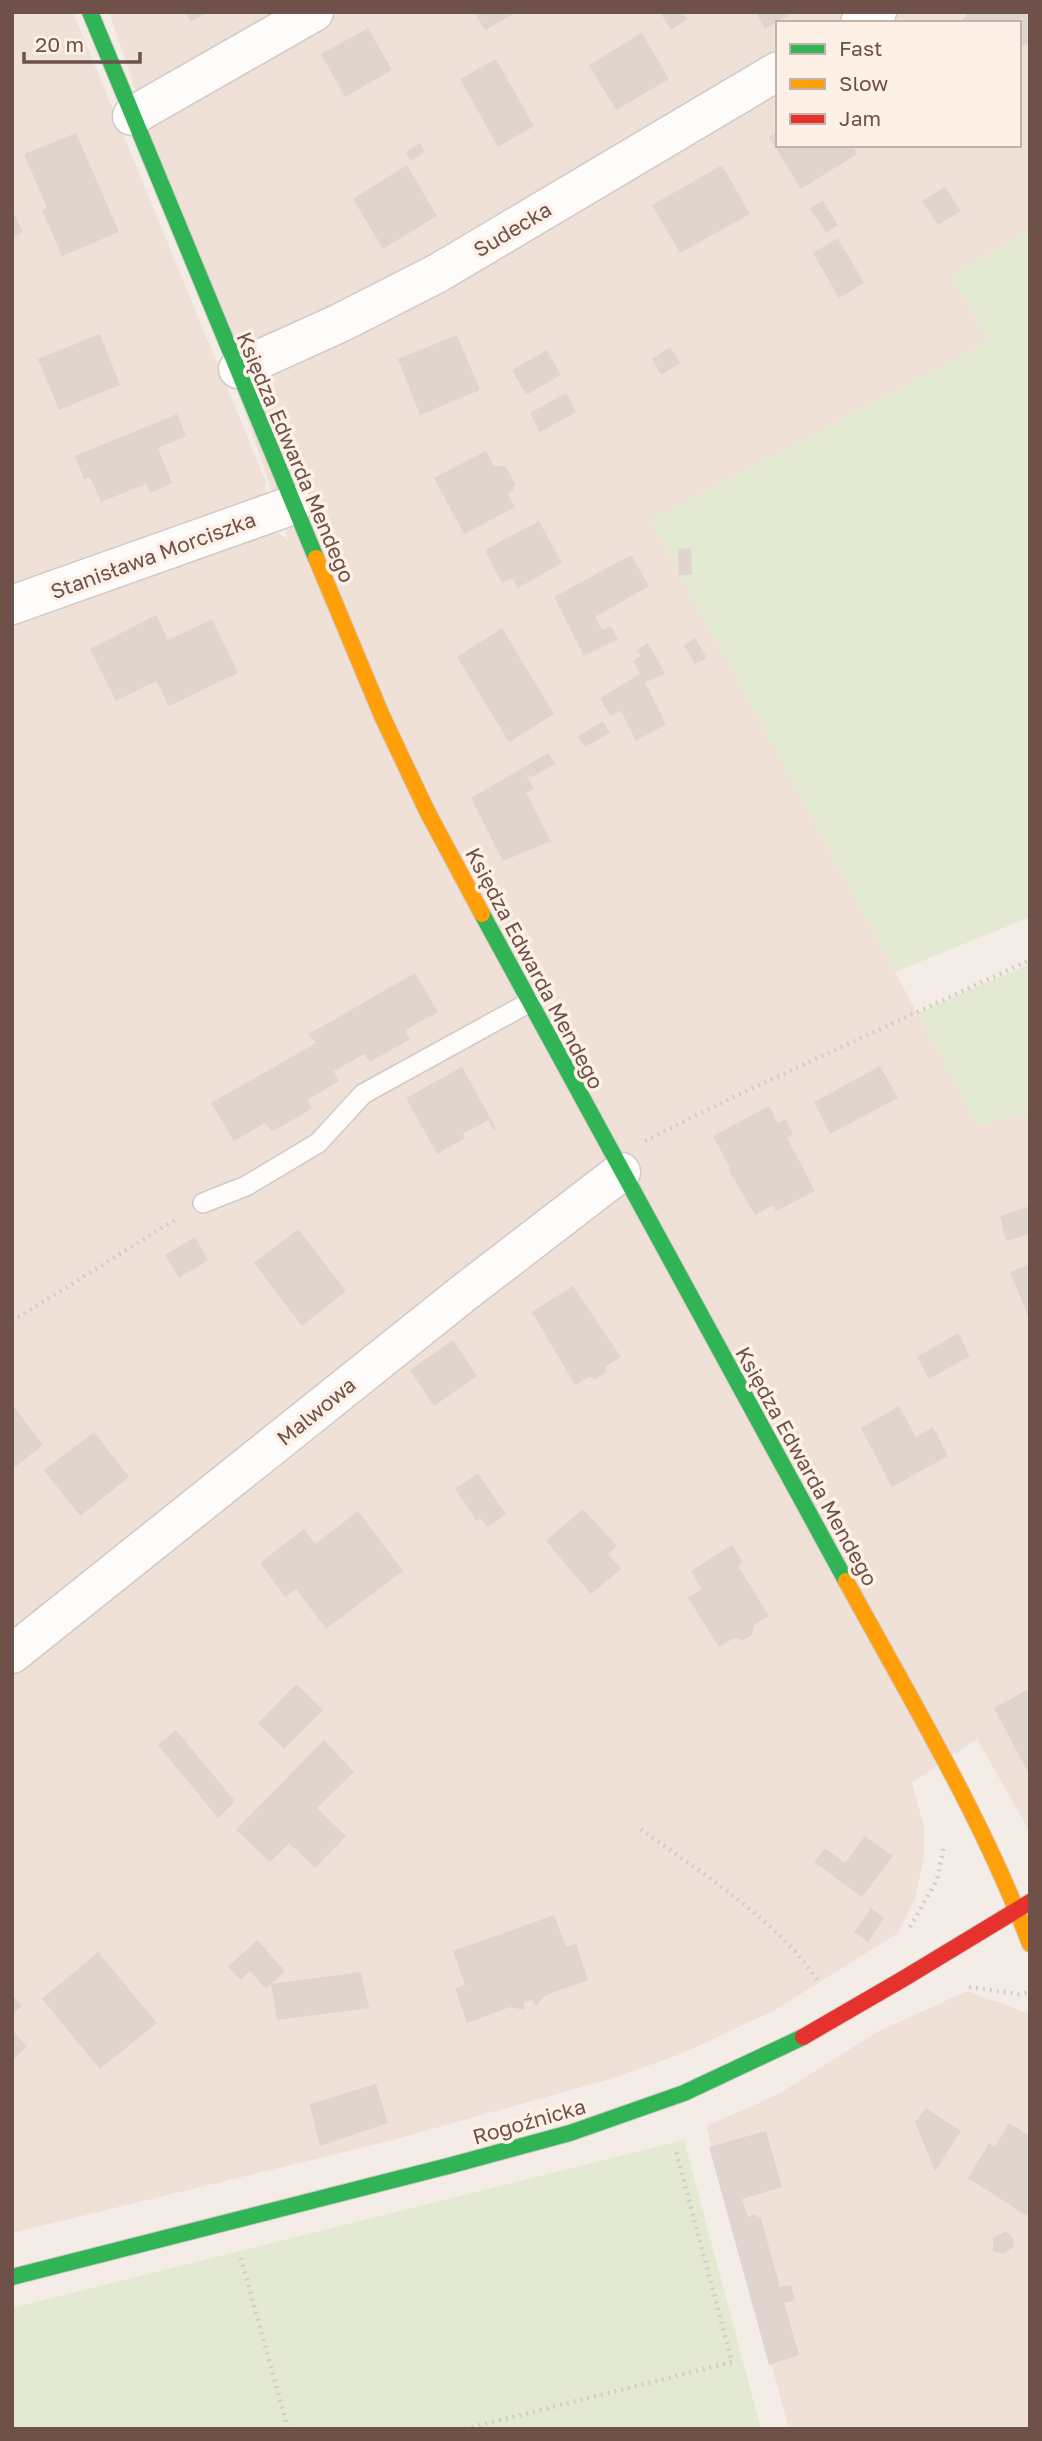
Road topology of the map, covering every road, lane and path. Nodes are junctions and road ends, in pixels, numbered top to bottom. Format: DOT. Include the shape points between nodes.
graph roads {
  1 [pos="90,12"];
  2 [pos="314,12"];
  3 [pos="776,72"];
  4 [pos="132,116"];
  5 [pos="238,369"];
  6 [pos="293,505"];
  7 [pos="12,605"];
  8 [pos="1030,960"];
  9 [pos="530,1002"];
  10 [pos="617,1164"];
  11 [pos="203,1203"];
  12 [pos="12,1321"];
  13 [pos="12,1654"];
  14 [pos="640,1829"];
  15 [pos="944,1836"];
  16 [pos="1024,1905"];
  17 [pos="905,1935"];
  18 [pos="1030,1944"];
  19 [pos="838,2017"];
  20 [pos="676,2151"];
  21 [pos="241,2256"];
  22 [pos="12,2277"];
  23 [pos="288,2429"];
  24 [pos="465,2429"];
  1 -- 4 [label="street, Księdza Edwarda Mendego"];
  2 -- 4 [label="street"];
  3 -- 5 [label="street, Sudecka" via="438,273"];
  4 -- 5 [label="street, Księdza Edwarda Mendego"];
  5 -- 6 [label="street, Księdza Edwarda Mendego"];
  6 -- 7 [label="street, Stanisława Morciszka"];
  6 -- 9 [label="street, Księdza Edwarda Mendego" via="427,811"];
  8 -- 10 [label="path" via="729,1099"];
  9 -- 10 [label="street, Księdza Edwarda Mendego"];
  9 -- 11 [label="lane" via="363,1094 318,1143 246,1186"];
  10 -- 13 [label="street, Malwowa" via="465,1292"];
  10 -- 16 [label="street, Księdza Edwarda Mendego"];
  11 -- 12 [label="path"];
  14 -- 19 [label="path" via="794,1950"];
  15 -- 17 [label="path" via="937,1880"];
  16 -- 18 [label="street, Księdza Edwarda Mendego"];
  16 -- 19 [label="street, Rogoźnicka"];
  19 -- 22 [label="street, Rogoźnicka" via="733,2071 618,2118"];
  20 -- 24 [label="path" via="732,2361"];
  21 -- 23 [label="path"];
}
